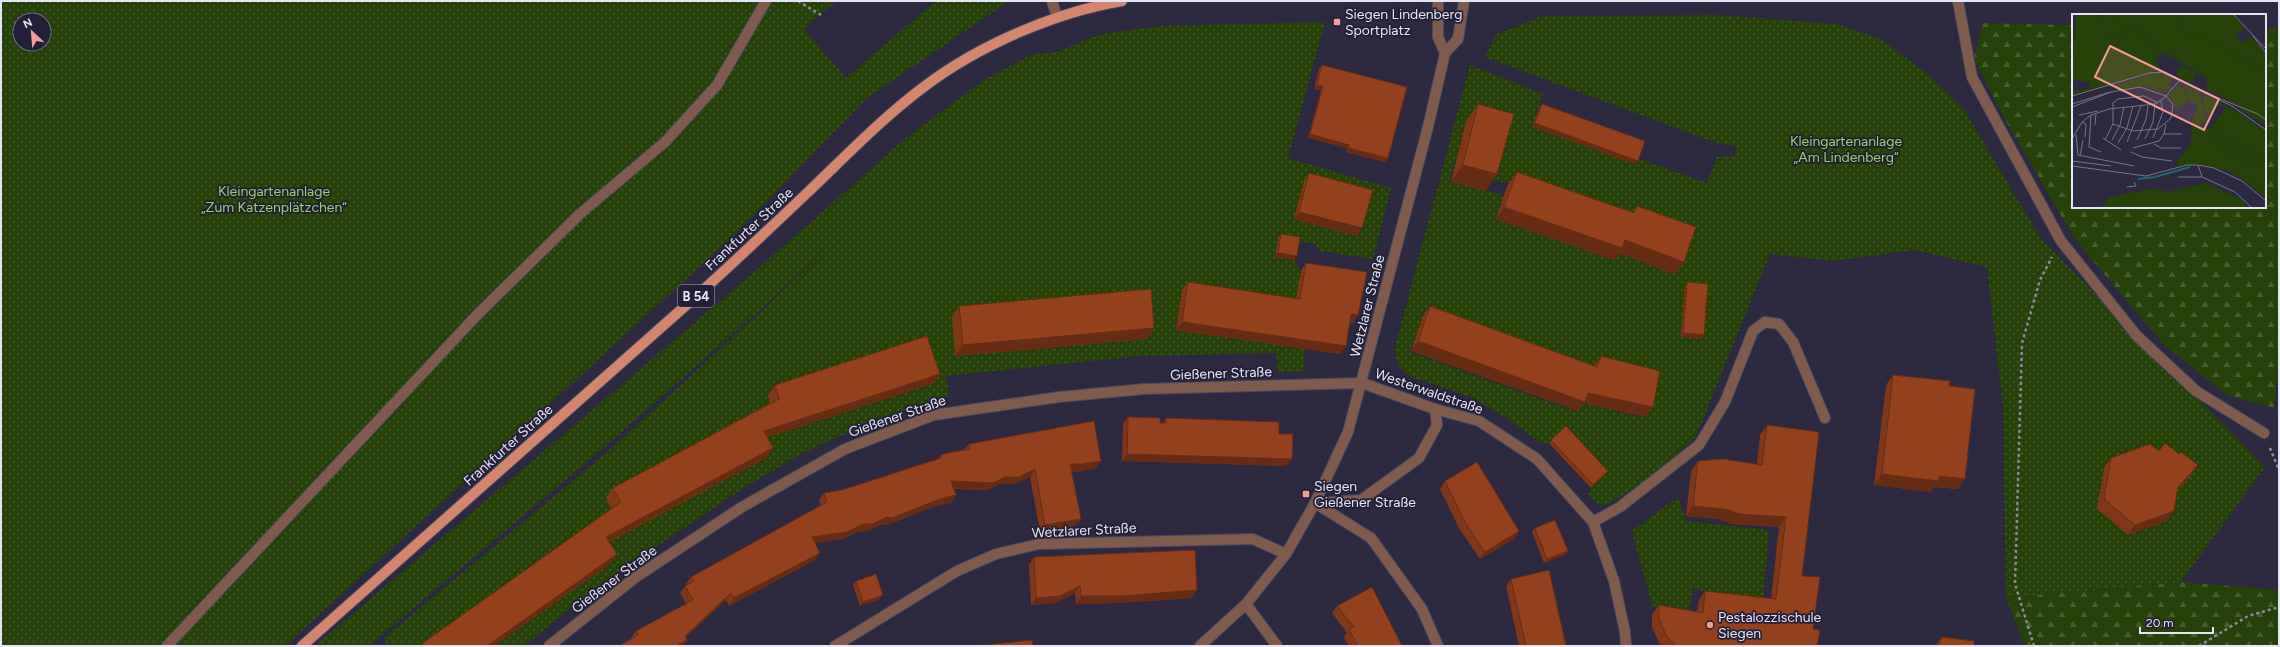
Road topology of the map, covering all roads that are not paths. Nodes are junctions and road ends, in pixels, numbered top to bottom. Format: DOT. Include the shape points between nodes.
graph roads {
  1 [pos="766,1"];
  2 [pos="1052,1"];
  3 [pos="1122,1"];
  4 [pos="1438,1"];
  5 [pos="1464,1"];
  6 [pos="1958,1"];
  7 [pos="1095,3"];
  8 [pos="1057,17"];
  9 [pos="1445,53"];
  10 [pos="1362,383"];
  11 [pos="1435,409"];
  12 [pos="1825,418"];
  13 [pos="2264,433"];
  14 [pos="1315,502"];
  15 [pos="1593,522"];
  16 [pos="1286,554"];
  17 [pos="1246,604"];
  18 [pos="167,646"];
  19 [pos="302,646"];
  20 [pos="549,646"];
  21 [pos="835,646"];
  22 [pos="1200,646"];
  23 [pos="1277,646"];
  24 [pos="1438,646"];
  25 [pos="1626,646"];
  1 -- 18 [label="street" via="717,85 665,142 581,213 478,314"];
  2 -- 8 [label="street"];
  3 -- 7 [label="main road, Frankfurter Straße / B 54"];
  4 -- 9 [label="street" via="1438,37"];
  5 -- 9 [label="street, Wetzlarer Straße" via="1458,39"];
  6 -- 13 [label="street" via="1972,77 2062,241 2137,336 2196,391"];
  7 -- 8 [label="main road, Frankfurter Straße / B 54"];
  8 -- 19 [label="main road, Frankfurter Straße / B 54" via="970,58 908,100 745,253"];
  9 -- 10 [label="street, Wetzlarer Straße"];
  10 -- 11 [label="street, Westerwaldstraße"];
  10 -- 14 [label="street, Wetzlarer Straße" via="1348,432"];
  10 -- 20 [label="street, Gießener Straße" via="1144,389 1059,397 934,415 845,448 742,507 636,577"];
  11 -- 14 [label="street" via="1437,425 1419,458 1361,500"];
  11 -- 15 [label="street, Westerwaldstraße" via="1478,420 1537,459"];
  12 -- 15 [label="street" via="1793,342 1779,324 1765,322 1753,330 1725,402 1699,445 1620,508"];
  14 -- 16 [label="street, Wetzlarer Straße"];
  14 -- 24 [label="street" via="1371,538 1422,609"];
  15 -- 25 [label="street, Westerwaldstraße" via="1614,581"];
  16 -- 17 [label="street, Wetzlarer Straße"];
  16 -- 21 [label="street, Wetzlarer Straße" via="1253,539 1039,544 996,554 957,570"];
  17 -- 22 [label="street, Wetzlarer Straße"];
  17 -- 23 [label="street"];
}
